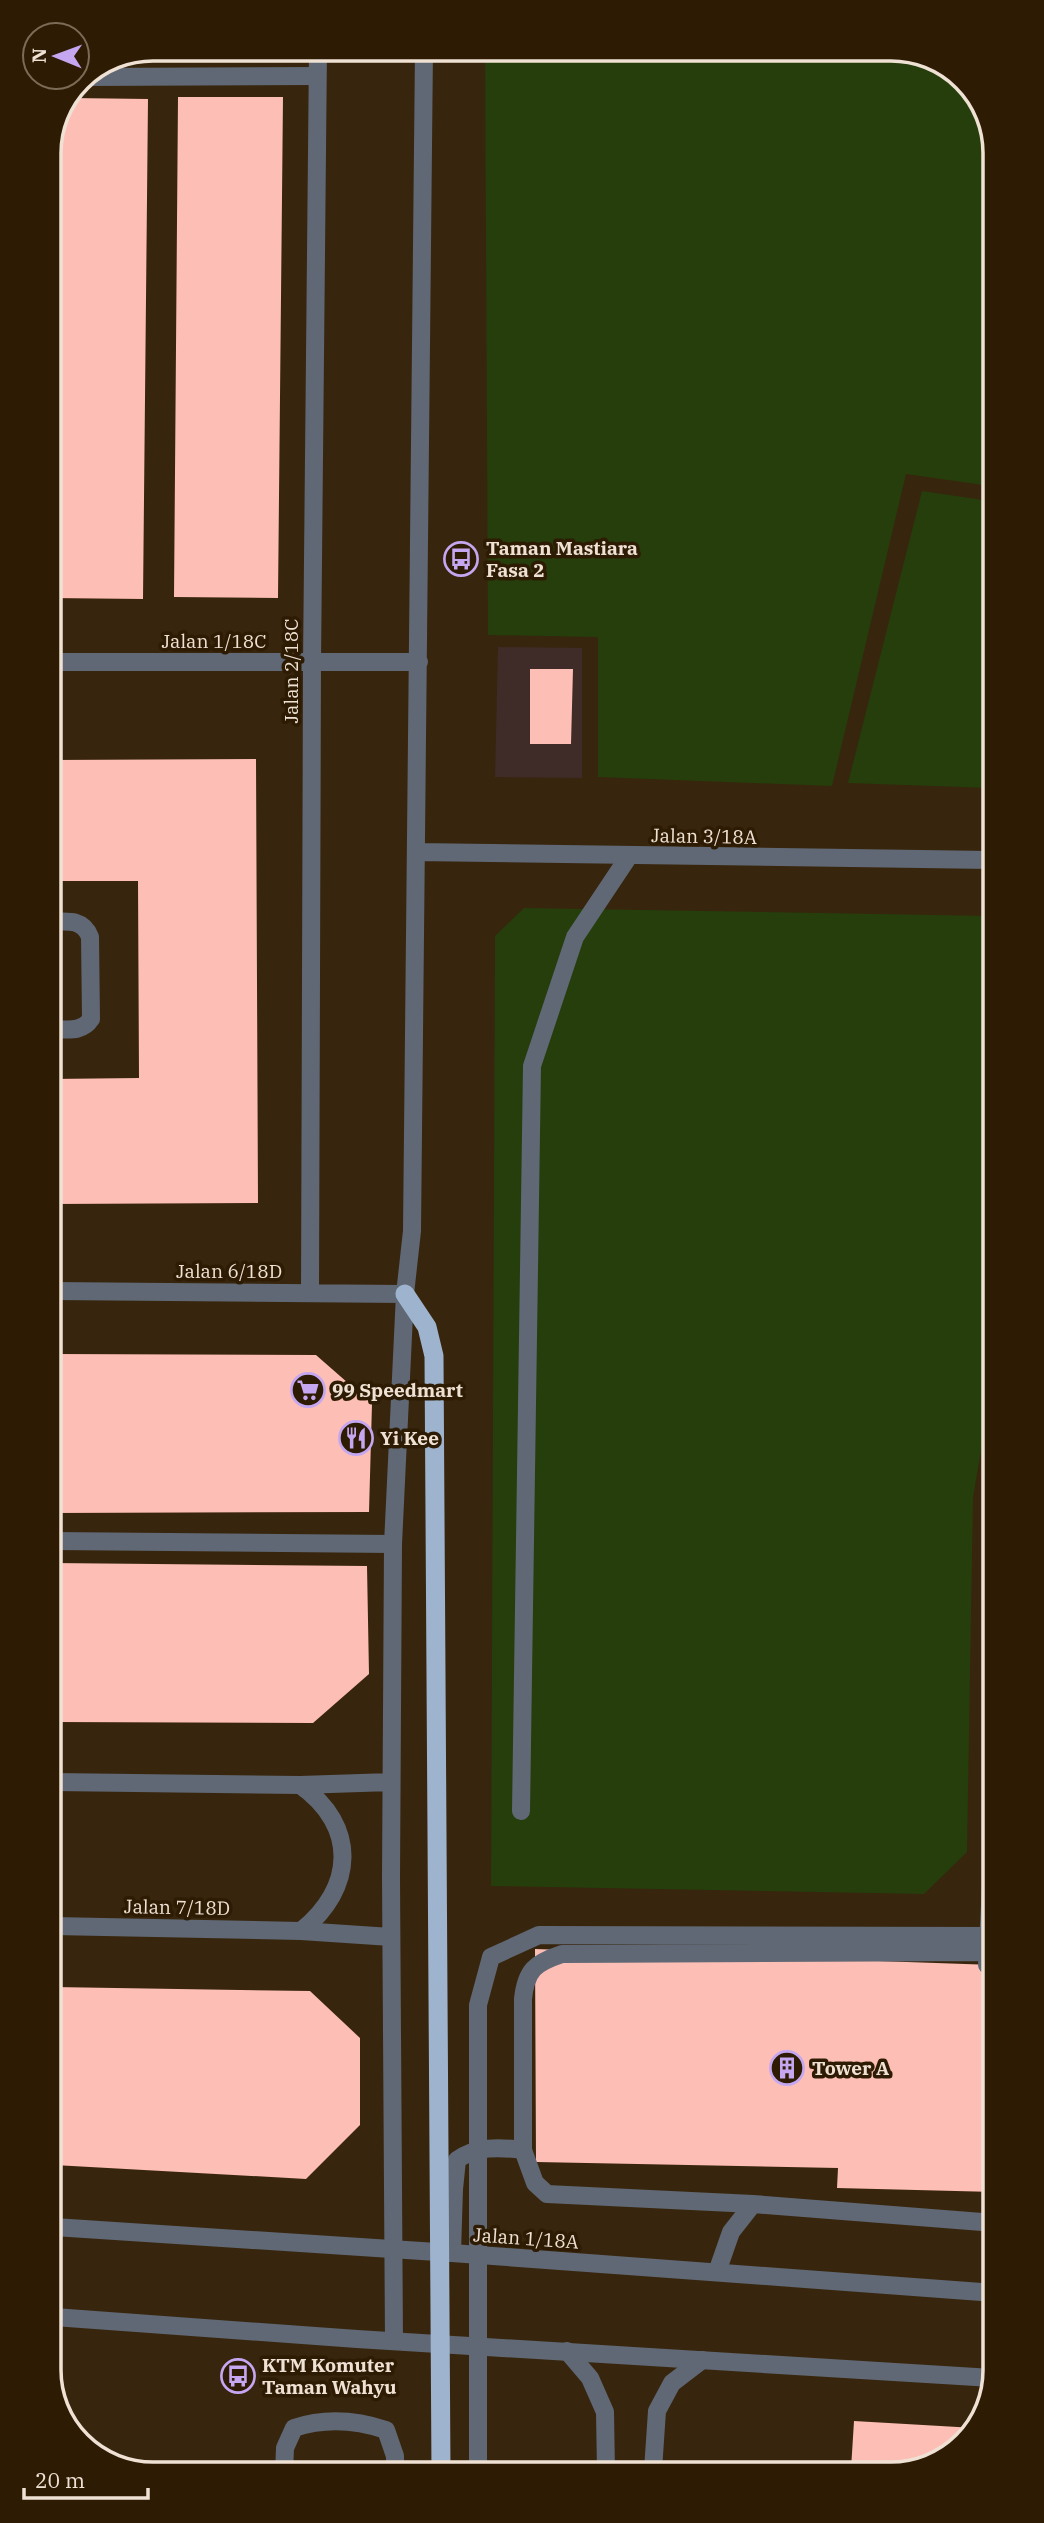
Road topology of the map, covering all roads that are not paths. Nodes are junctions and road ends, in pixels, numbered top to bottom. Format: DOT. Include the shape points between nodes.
graph roads {
  1 [pos="318,61"];
  2 [pos="424,61"];
  3 [pos="317,76"];
  4 [pos="103,77"];
  5 [pos="61,662"];
  6 [pos="312,663"];
  7 [pos="419,663"];
  8 [pos="416,852"];
  9 [pos="629,856"];
  10 [pos="983,860"];
  11 [pos="61,922"];
  12 [pos="61,1029"];
  13 [pos="61,1291"];
  14 [pos="310,1293"];
  15 [pos="405,1294"];
  16 [pos="61,1541"];
  17 [pos="393,1544"];
  18 [pos="61,1782"];
  19 [pos="391,1782"];
  20 [pos="300,1785"];
  21 [pos="521,1811"];
  22 [pos="61,1926"];
  23 [pos="301,1931"];
  24 [pos="806,1936"];
  25 [pos="391,1937"];
  26 [pos="983,1950"];
  27 [pos="983,1951"];
  28 [pos="805,1958"];
  29 [pos="523,2150"];
  30 [pos="753,2204"];
  31 [pos="983,2221"];
  32 [pos="61,2227"];
  33 [pos="393,2249"];
  34 [pos="452,2253"];
  35 [pos="717,2272"];
  36 [pos="983,2292"];
  37 [pos="61,2317"];
  38 [pos="394,2341"];
  39 [pos="567,2351"];
  40 [pos="702,2360"];
  41 [pos="982,2377"];
  42 [pos="284,2462"];
  43 [pos="395,2462"];
  44 [pos="441,2462"];
  45 [pos="478,2462"];
  46 [pos="606,2462"];
  47 [pos="654,2462"];
  1 -- 3 [label="street, Jalan 2/18C"];
  2 -- 7 [label="street"];
  3 -- 4 [label="street"];
  3 -- 6 [label="street, Jalan 2/18C"];
  5 -- 6 [label="street, Jalan 1/18C"];
  6 -- 7 [label="street, Jalan 1/18C"];
  6 -- 14 [label="street, Jalan 2/18C"];
  7 -- 8 [label="street"];
  8 -- 9 [label="street, Jalan 3/18A"];
  8 -- 15 [label="street" via="412,1231"];
  9 -- 10 [label="street, Jalan 3/18A"];
  9 -- 21 [label="street" via="575,937 532,1066"];
  11 -- 12 [label="street" via="74,921 86,928 90,937 91,1018 79,1030"];
  13 -- 14 [label="street, Jalan 6/18D"];
  14 -- 15 [label="street, Jalan 6/18D"];
  15 -- 17 [label="street"];
  15 -- 44 [label="highway" via="426,1327 434,1356"];
  16 -- 17 [label="street"];
  17 -- 19 [label="street"];
  18 -- 20 [label="street"];
  19 -- 20 [label="street"];
  19 -- 25 [label="street"];
  20 -- 23 [label="street" via="316,1796 337,1828 342,1848 342,1867 329,1904"];
  22 -- 23 [label="street, Jalan 7/18D"];
  23 -- 25 [label="street, Jalan 7/18D"];
  24 -- 26 [label="street"];
  24 -- 28 [label="street"];
  24 -- 45 [label="street" via="539,1935 491,1957 478,2006"];
  25 -- 33 [label="street"];
  27 -- 29 [label="street" via="562,1954 542,1961 526,1978 523,1999"];
  29 -- 30 [label="street" via="535,2183 547,2194"];
  29 -- 34 [label="street" via="469,2151 457,2160"];
  30 -- 31 [label="street"];
  30 -- 35 [label="street" via="731,2232"];
  32 -- 33 [label="street, Jalan 1/18A"];
  33 -- 34 [label="street, Jalan 1/18A"];
  33 -- 38 [label="street"];
  34 -- 35 [label="street, Jalan 1/18A"];
  35 -- 36 [label="street, Jalan 1/18A"];
  37 -- 38 [label="street"];
  38 -- 39 [label="street"];
  39 -- 40 [label="street"];
  39 -- 46 [label="street" via="590,2378 605,2412"];
  40 -- 41 [label="street"];
  40 -- 47 [label="street" via="672,2383 657,2411"];
  42 -- 43 [label="street" via="294,2428 312,2422 363,2422 386,2430"];
}
